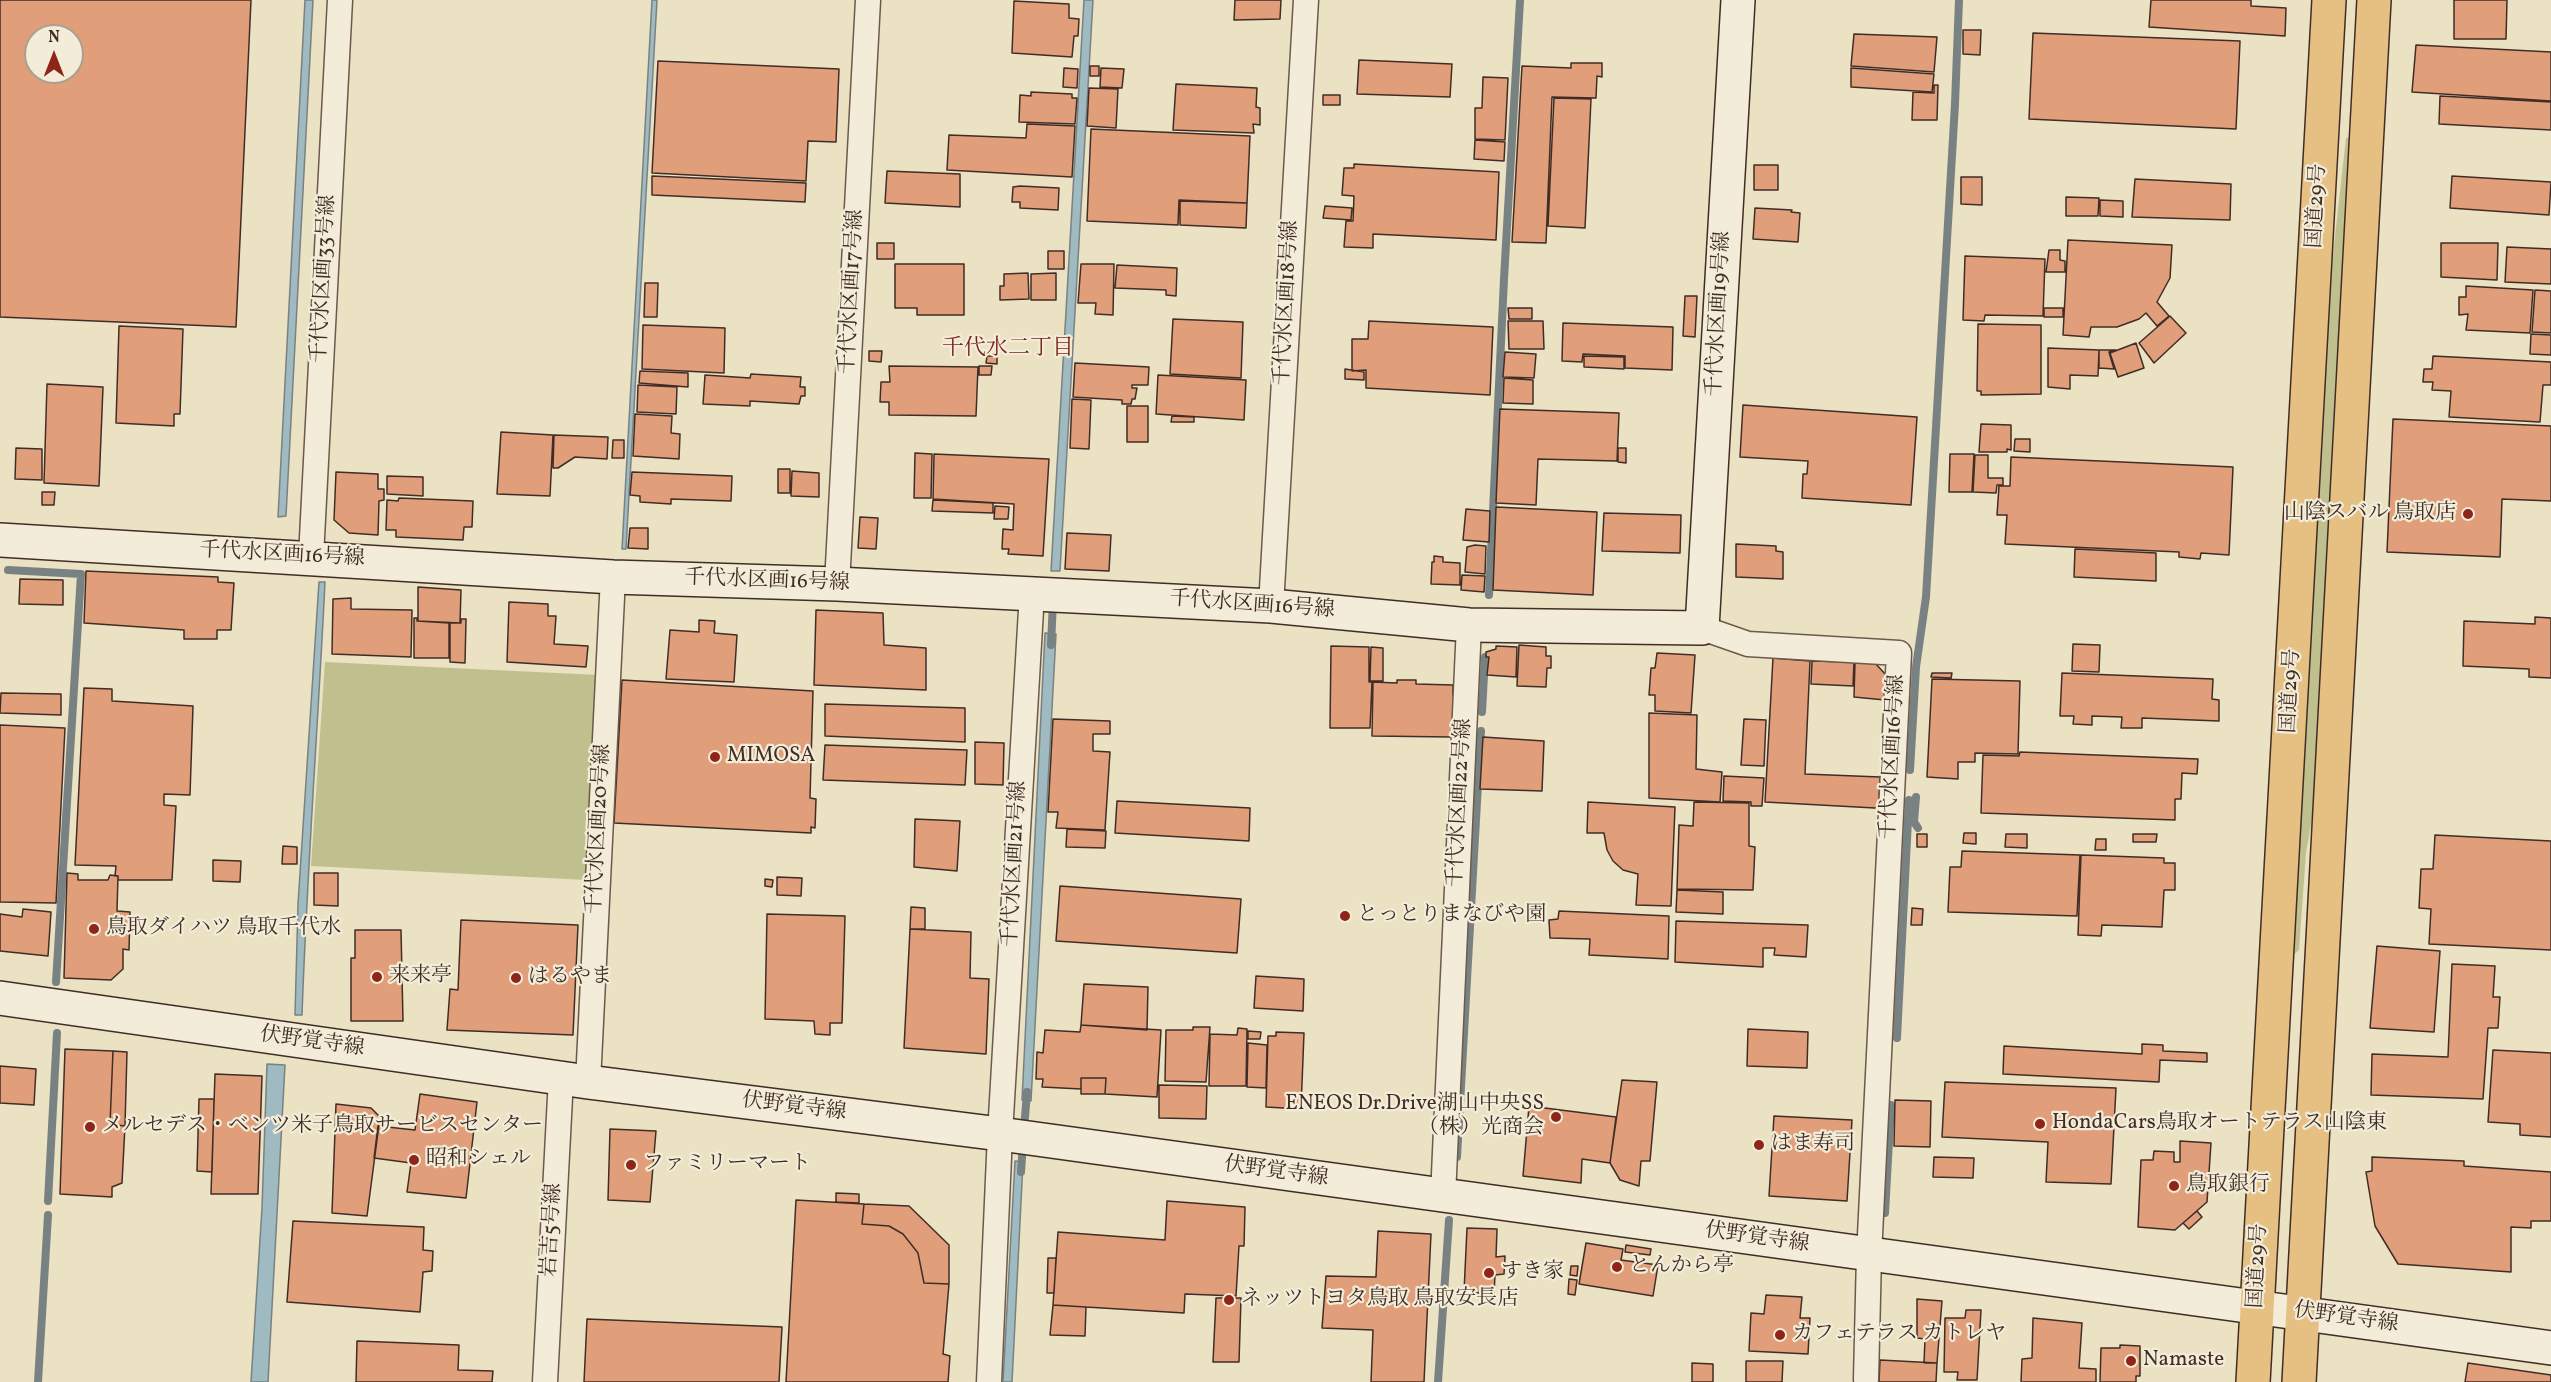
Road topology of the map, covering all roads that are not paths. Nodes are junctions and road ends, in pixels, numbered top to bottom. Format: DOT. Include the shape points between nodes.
graph roads {
  1 [pos="340,0"];
  2 [pos="868,0"];
  3 [pos="1306,0"];
  4 [pos="1738,0"];
  5 [pos="2329,0"];
  6 [pos="2374,0"];
  7 [pos="0,540"];
  8 [pos="311,558"];
  9 [pos="612,577"];
  10 [pos="837,584"];
  11 [pos="1032,593"];
  12 [pos="1271,606"];
  13 [pos="1470,625"];
  14 [pos="1702,628"];
  15 [pos="0,998"];
  16 [pos="574,1080"];
  17 [pos="1000,1134"];
  18 [pos="1443,1196"];
  19 [pos="1869,1255"];
  20 [pos="2257,1308"];
  21 [pos="2302,1314"];
  22 [pos="2551,1348"];
  23 [pos="1866,1379"];
  24 [pos="545,1382"];
  25 [pos="989,1382"];
  26 [pos="2253,1382"];
  27 [pos="2299,1382"];
  1 -- 8 [label="street, 千代水区画33号線"];
  2 -- 10 [label="street, 千代水区画17号線"];
  3 -- 12 [label="street, 千代水区画18号線"];
  4 -- 14 [label="main road, 千代水区画19号線"];
  5 -- 20 [label="highway, 国道29号"];
  6 -- 21 [label="highway"];
  7 -- 8 [label="main road, 千代水区画16号線"];
  8 -- 9 [label="main road, 千代水区画16号線"];
  9 -- 10 [label="main road, 千代水区画16号線"];
  9 -- 16 [label="street, 千代水区画20号線"];
  10 -- 11 [label="main road, 千代水区画16号線"];
  11 -- 12 [label="main road, 千代水区画16号線"];
  11 -- 17 [label="street, 千代水区画21号線"];
  12 -- 13 [label="main road, 千代水区画16号線"];
  13 -- 14 [label="main road, 千代水区画16号線"];
  13 -- 18 [label="street, 千代水区画22号線"];
  14 -- 19 [label="street, 千代水区画16号線" via="1748,644 1899,653"];
  15 -- 16 [label="main road, 伏野覚寺線"];
  16 -- 17 [label="main road, 伏野覚寺線"];
  16 -- 24 [label="street, 岩吉5号線"];
  17 -- 18 [label="main road, 伏野覚寺線"];
  17 -- 25 [label="street, 千代水区画21号線"];
  18 -- 19 [label="main road, 伏野覚寺線"];
  19 -- 20 [label="main road, 伏野覚寺線"];
  19 -- 23 [label="street"];
  20 -- 21 [label="main road, 伏野覚寺線"];
  20 -- 26 [label="highway, 国道29号"];
  21 -- 22 [label="main road, 伏野覚寺線"];
  21 -- 27 [label="highway"];
}
